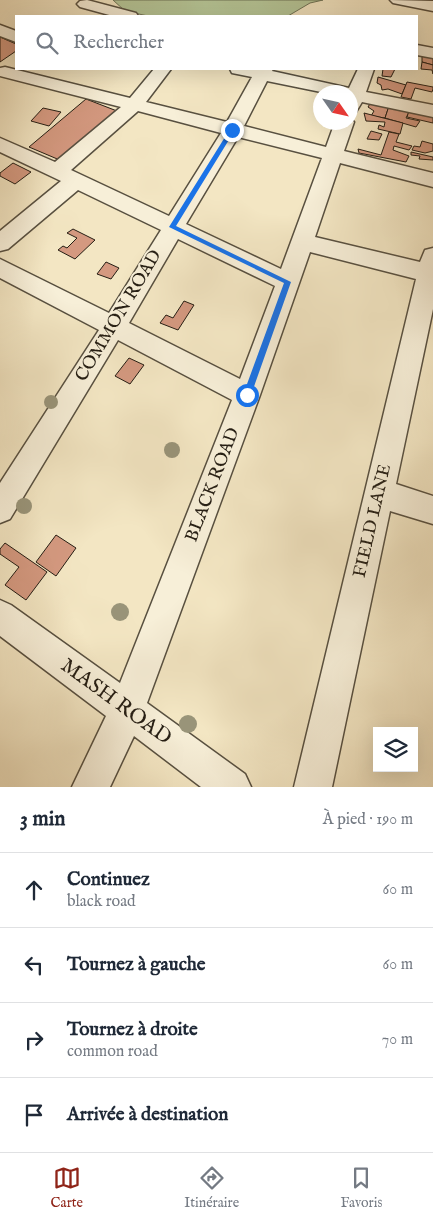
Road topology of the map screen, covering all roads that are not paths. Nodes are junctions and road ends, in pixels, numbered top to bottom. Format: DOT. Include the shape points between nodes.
graph roads {
  1 [pos="87,2"];
  2 [pos="394,3"];
  3 [pos="433,6"];
  4 [pos="70,15"];
  5 [pos="127,15"];
  6 [pos="0,30"];
  7 [pos="15,37"];
  8 [pos="418,50"];
  9 [pos="433,53"];
  10 [pos="7,70"];
  11 [pos="162,70"];
  12 [pos="246,70"];
  13 [pos="365,70"];
  14 [pos="263,72"];
  15 [pos="357,85"];
  16 [pos="313,86"];
  17 [pos="358,98"];
  18 [pos="134,105"];
  19 [pos="433,111"];
  20 [pos="232,130"];
  21 [pos="342,130"];
  22 [pos="0,144"];
  23 [pos="333,156"];
  24 [pos="66,176"];
  25 [pos="433,180"];
  26 [pos="172,227"];
  27 [pos="302,242"];
  28 [pos="0,243"];
  29 [pos="432,267"];
  30 [pos="0,268"];
  31 [pos="288,282"];
  32 [pos="113,328"];
  33 [pos="247,395"];
  34 [pos="379,493"];
  35 [pos="0,508"];
  36 [pos="433,510"];
  37 [pos="0,616"];
  38 [pos="128,711"];
  39 [pos="91,787"];
  40 [pos="232,787"];
  41 [pos="313,787"];
  1 -- 4 [label="street"];
  1 -- 5 [label="street"];
  2 -- 3 [label="street"];
  6 -- 7 [label="street"];
  8 -- 9 [label="street"];
  10 -- 18 [label="street"];
  11 -- 18 [label="street"];
  12 -- 14 [label="street"];
  13 -- 15 [label="street"];
  14 -- 16 [label="street"];
  14 -- 20 [label="street, COMMON ROAD"];
  17 -- 19 [label="street"];
  18 -- 20 [label="street"];
  18 -- 24 [label="street"];
  20 -- 23 [label="street"];
  20 -- 26 [label="street, COMMON ROAD"];
  21 -- 23 [label="street, BLACK ROAD"];
  22 -- 24 [label="street"];
  23 -- 25 [label="street"];
  23 -- 27 [label="street, BLACK ROAD"];
  24 -- 26 [label="street"];
  24 -- 28 [label="street"];
  26 -- 31 [label="street"];
  26 -- 32 [label="street, COMMON ROAD"];
  27 -- 29 [label="street"];
  27 -- 31 [label="street, BLACK ROAD"];
  29 -- 34 [label="street, FIELD LANE"];
  30 -- 32 [label="street"];
  31 -- 33 [label="street, BLACK ROAD"];
  32 -- 33 [label="street"];
  32 -- 35 [label="street, COMMON ROAD"];
  33 -- 38 [label="street, BLACK ROAD"];
  34 -- 36 [label="street"];
  34 -- 41 [label="street, FIELD LANE"];
  37 -- 38 [label="street, MASH ROAD"];
  38 -- 39 [label="street, BLACK ROAD"];
  38 -- 40 [label="street, MASH ROAD"];
}
